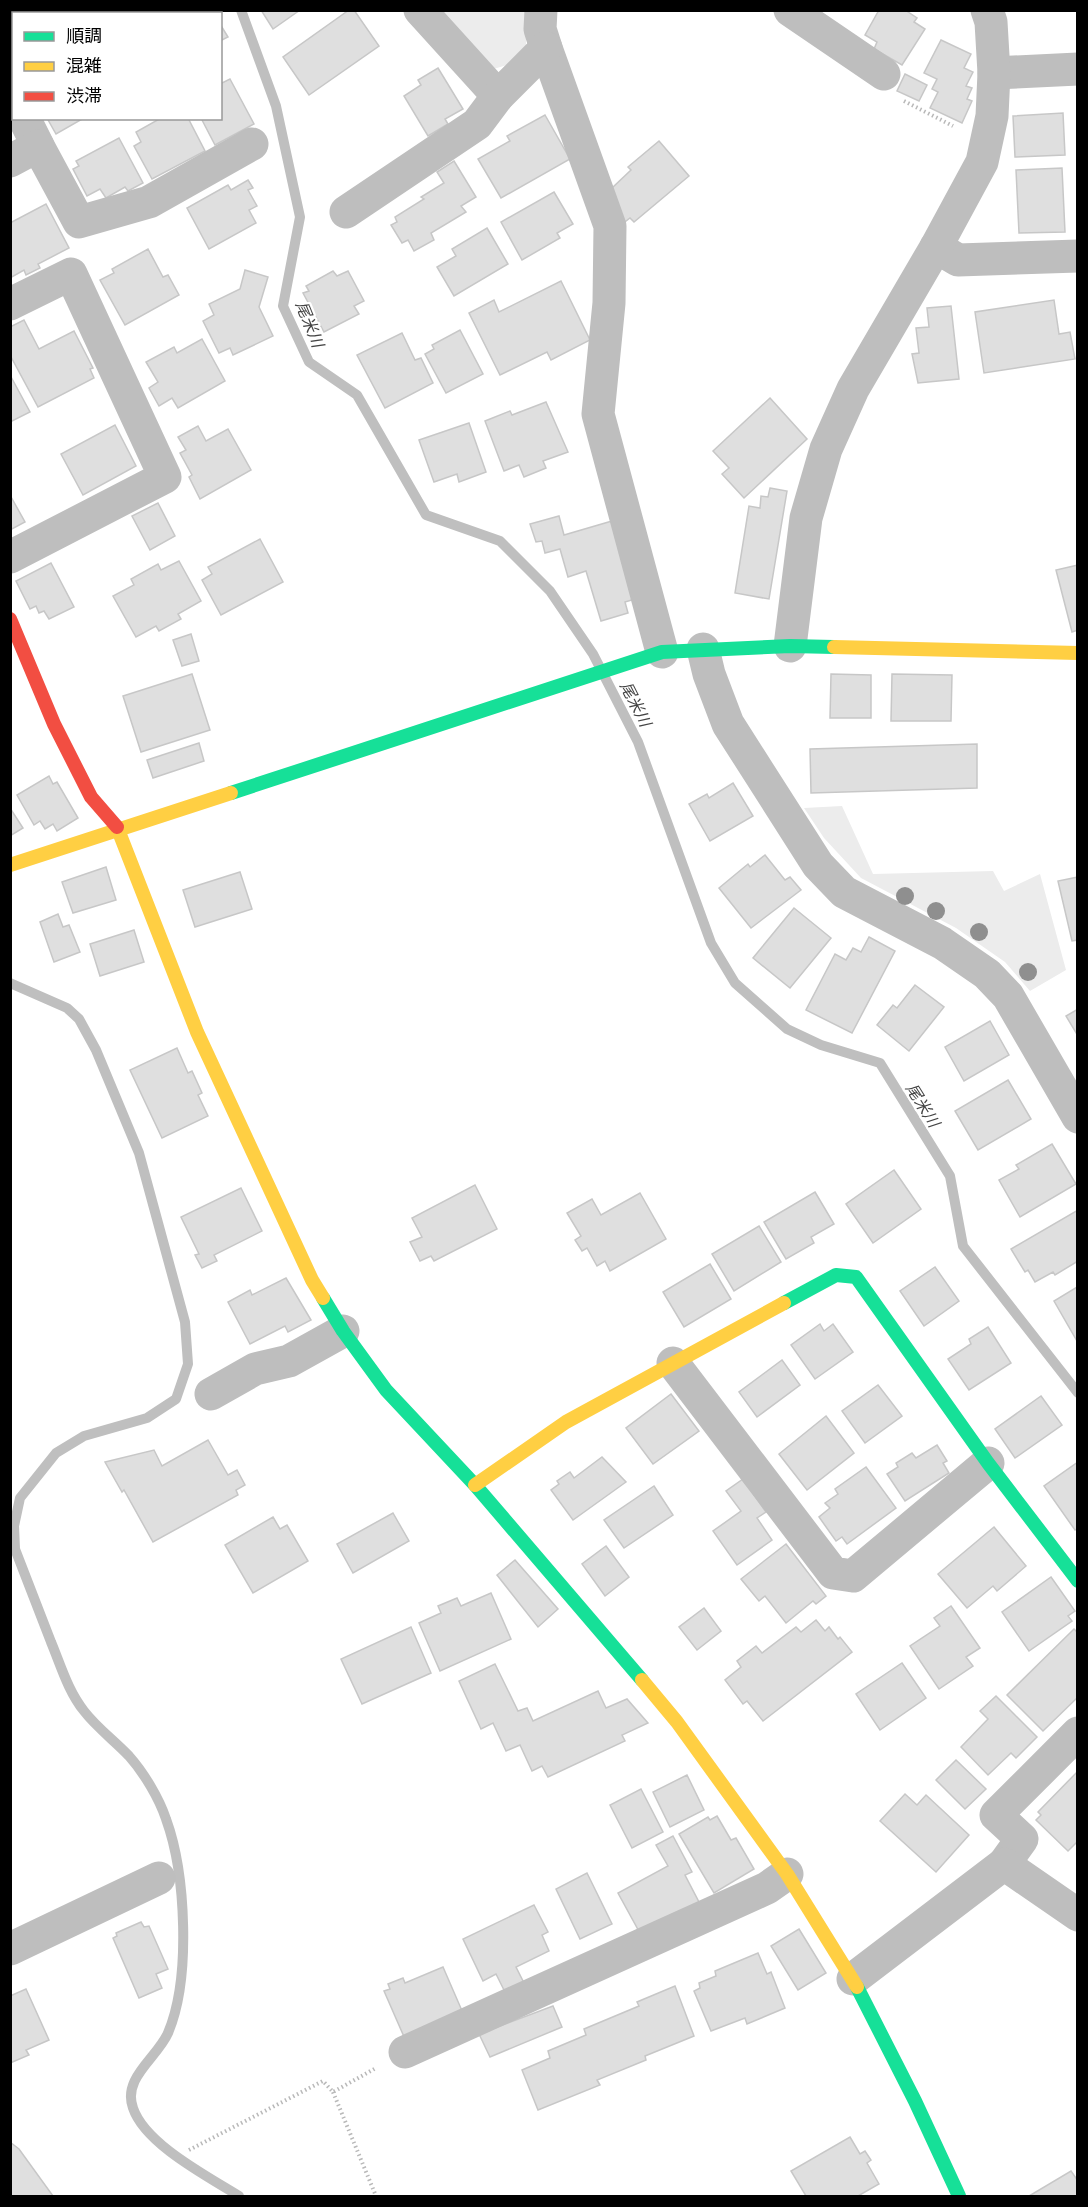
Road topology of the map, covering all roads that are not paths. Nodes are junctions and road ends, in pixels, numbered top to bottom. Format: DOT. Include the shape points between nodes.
graph roads {
  1 [pos="420,10"];
  2 [pos="541,10"];
  3 [pos="790,10"];
  4 [pos="987,10"];
  5 [pos="546,48"];
  6 [pos="1077,69"];
  7 [pos="994,73"];
  8 [pos="884,74"];
  9 [pos="498,96"];
  10 [pos="24,142"];
  11 [pos="252,144"];
  12 [pos="346,212"];
  13 [pos="936,247"];
  14 [pos="1077,256"];
  15 [pos="10,304"];
  16 [pos="10,557"];
  17 [pos="10,619"];
  18 [pos="790,646"];
  19 [pos="703,649"];
  20 [pos="662,652"];
  21 [pos="1077,653"];
  22 [pos="120,830"];
  23 [pos="10,865"];
  24 [pos="1077,1117"];
  25 [pos="343,1331"];
  26 [pos="673,1363"];
  27 [pos="210,1394"];
  28 [pos="988,1463"];
  29 [pos="475,1485"];
  30 [pos="1077,1581"];
  31 [pos="1077,1733"];
  32 [pos="1004,1864"];
  33 [pos="787,1874"];
  34 [pos="159,1878"];
  35 [pos="1077,1915"];
  36 [pos="10,1949"];
  37 [pos="853,1978"];
  38 [pos="405,2052"];
  39 [pos="959,2196"];
  1 -- 9 [label="street"];
  2 -- 5 [label="street" via="540,29"];
  3 -- 8 [label="street"];
  4 -- 7 [label="street" via="992,22"];
  5 -- 9 [label="street"];
  5 -- 20 [label="street" via="610,226 609,303 598,414"];
  6 -- 7 [label="street"];
  7 -- 13 [label="street" via="992,116 982,162"];
  9 -- 12 [label="street" via="477,124"];
  10 -- 11 [label="street" via="78,222 149,202"];
  13 -- 14 [label="street" via="958,260"];
  13 -- 18 [label="street" via="853,389 826,449 806,518"];
  15 -- 16 [label="street" via="71,274 165,477"];
  17 -- 22 [label="street" via="54,724 91,796"];
  18 -- 19 [label="street"];
  18 -- 21 [label="street"];
  19 -- 20 [label="street"];
  19 -- 24 [label="street" via="728,724 818,865 844,892 942,943 987,974 1008,996"];
  20 -- 22 [label="street"];
  22 -- 23 [label="street"];
  22 -- 25 [label="street" via="197,1032 312,1280"];
  25 -- 27 [label="street" via="289,1361 255,1369"];
  25 -- 29 [label="street" via="386,1390"];
  26 -- 28 [label="street" via="836,1275 856,1277"];
  26 -- 28 [label="street" via="833,1573 853,1576"];
  26 -- 29 [label="street" via="566,1422"];
  28 -- 30 [label="street"];
  29 -- 33 [label="street" via="677,1722"];
  31 -- 32 [label="street" via="996,1815 1022,1839"];
  32 -- 35 [label="street"];
  32 -- 37 [label="street"];
  33 -- 37 [label="street"];
  33 -- 38 [label="street" via="767,1888"];
  34 -- 36 [label="street"];
  37 -- 39 [label="street"];
}
